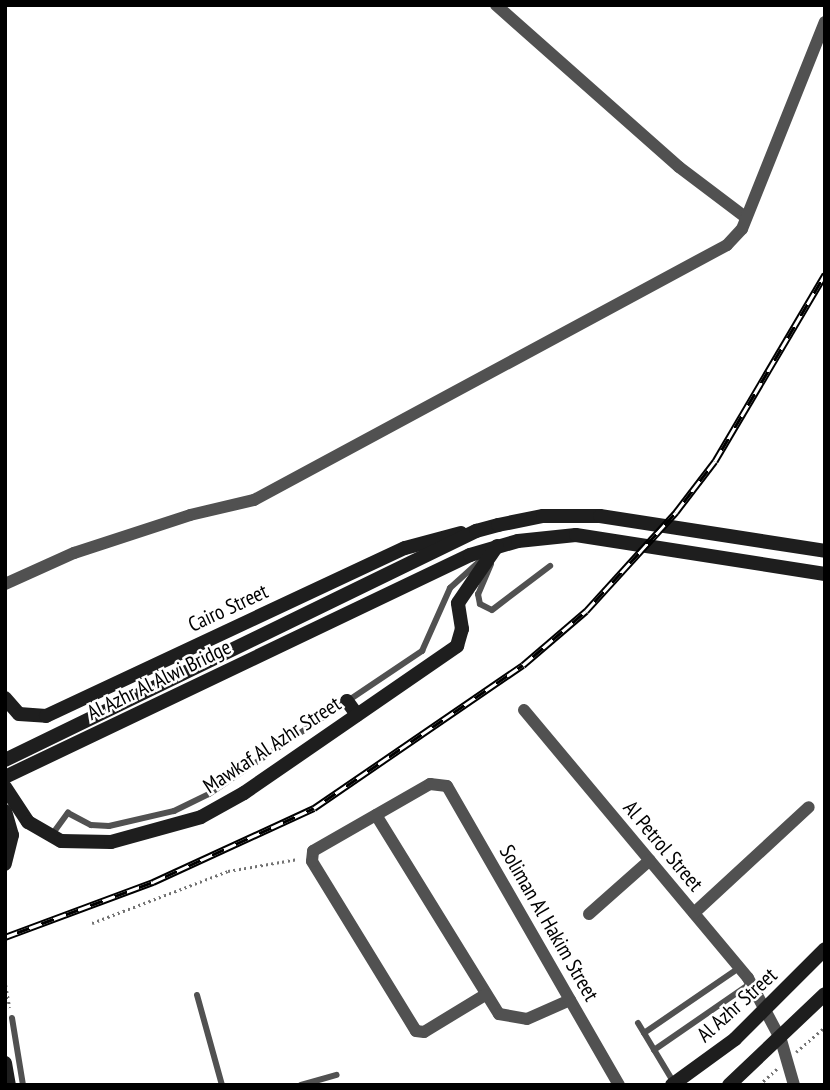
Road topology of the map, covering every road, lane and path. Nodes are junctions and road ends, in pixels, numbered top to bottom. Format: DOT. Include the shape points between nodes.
graph roads {
  1 [pos="496,5"];
  2 [pos="825,22"];
  3 [pos="745,217"];
  4 [pos="476,531"];
  5 [pos="497,546"];
  6 [pos="825,551"];
  7 [pos="550,566"];
  8 [pos="825,574"];
  9 [pos="5,584"];
  10 [pos="328,605"];
  11 [pos="5,698"];
  12 [pos="347,701"];
  13 [pos="524,710"];
  14 [pos="357,715"];
  15 [pos="5,760"];
  16 [pos="5,777"];
  17 [pos="5,787"];
  18 [pos="209,794"];
  19 [pos="809,807"];
  20 [pos="216,809"];
  21 [pos="5,811"];
  22 [pos="376,815"];
  23 [pos="50,837"];
  24 [pos="311,857"];
  25 [pos="650,860"];
  26 [pos="5,864"];
  27 [pos="694,913"];
  28 [pos="589,914"];
  29 [pos="92,923"];
  30 [pos="825,949"];
  31 [pos="739,968"];
  32 [pos="5,980"];
  33 [pos="751,983"];
  34 [pos="825,994"];
  35 [pos="197,995"];
  36 [pos="485,995"];
  37 [pos="570,1000"];
  38 [pos="5,1001"];
  39 [pos="767,1010"];
  40 [pos="12,1018"];
  41 [pos="638,1023"];
  42 [pos="825,1027"];
  43 [pos="644,1034"];
  44 [pos="781,1040"];
  45 [pos="654,1050"];
  46 [pos="788,1059"];
  47 [pos="5,1063"];
  48 [pos="337,1075"];
  49 [pos="765,1079"];
  50 [pos="673,1084"];
  51 [pos="9,1085"];
  52 [pos="23,1085"];
  53 [pos="222,1085"];
  54 [pos="302,1085"];
  55 [pos="619,1085"];
  56 [pos="729,1085"];
  57 [pos="759,1085"];
  58 [pos="766,1085"];
  59 [pos="794,1085"];
  1 -- 3 [label="street" via="679,167"];
  2 -- 3 [label="street"];
  3 -- 9 [label="street" via="742,229 708,258 254,500 183,517 74,553"];
  4 -- 6 [label="main road, Cairo Street" via="569,514"];
  4 -- 10 [label="main road, Cairo Street"];
  4 -- 11 [label="main road, Cairo Street" via="405,548 46,716 19,714"];
  5 -- 7 [label="lane" via="478,594 487,610 499,608"];
  5 -- 8 [label="main road" via="576,535"];
  5 -- 12 [label="lane" via="450,588 422,651"];
  5 -- 14 [label="main road, Mawkaf Al Azhr Street" via="458,603 462,629 457,646"];
  5 -- 16 [label="main road, Al Azhr Al Alwi Bridge"];
  10 -- 15 [label="main road, Al Azhr Al Alwi Bridge"];
  12 -- 14 [label="main road"];
  12 -- 18 [label="lane"];
  13 -- 25 [label="street, Al Petrol Street"];
  14 -- 20 [label="main road, Mawkaf Al Azhr Street"];
  17 -- 23 [label="main road" via="29,822"];
  18 -- 20 [label="main road"];
  18 -- 23 [label="lane" via="165,814 109,826 91,825 68,813"];
  19 -- 27 [label="street"];
  20 -- 23 [label="main road, Mawkaf Al Azhr Street" via="111,842 80,843"];
  21 -- 26 [label="main road" via="12,835"];
  22 -- 24 [label="street" via="313,850"];
  22 -- 36 [label="street"];
  22 -- 37 [label="street, Soliman Al Hakim Street" via="430,784 450,789"];
  24 -- 29 [label="path" via="228,872"];
  24 -- 36 [label="street" via="418,1032"];
  25 -- 27 [label="street, Al Petrol Street"];
  25 -- 28 [label="street"];
  27 -- 31 [label="street, Al Petrol Street"];
  30 -- 39 [label="main road, Al Azhr Street"];
  31 -- 33 [label="street, Al Petrol Street"];
  31 -- 43 [label="lane"];
  32 -- 38 [label="path"];
  33 -- 39 [label="street, Al Petrol Street"];
  33 -- 45 [label="lane"];
  34 -- 44 [label="main road"];
  35 -- 53 [label="lane"];
  36 -- 37 [label="street" via="499,1014 520,1020"];
  37 -- 55 [label="street, Soliman Al Hakim Street"];
  39 -- 44 [label="street, Al Petrol Street"];
  39 -- 50 [label="main road, Al Azhr Street"];
  40 -- 52 [label="lane"];
  41 -- 43 [label="lane"];
  42 -- 46 [label="path"];
  43 -- 45 [label="lane"];
  44 -- 46 [label="street, Al Petrol Street"];
  44 -- 56 [label="main road"];
  45 -- 50 [label="lane"];
  46 -- 49 [label="path"];
  46 -- 59 [label="street, Al Petrol Street"];
  47 -- 51 [label="main road"];
  48 -- 54 [label="lane"];
  49 -- 57 [label="path"];
  49 -- 58 [label="path"];
}
